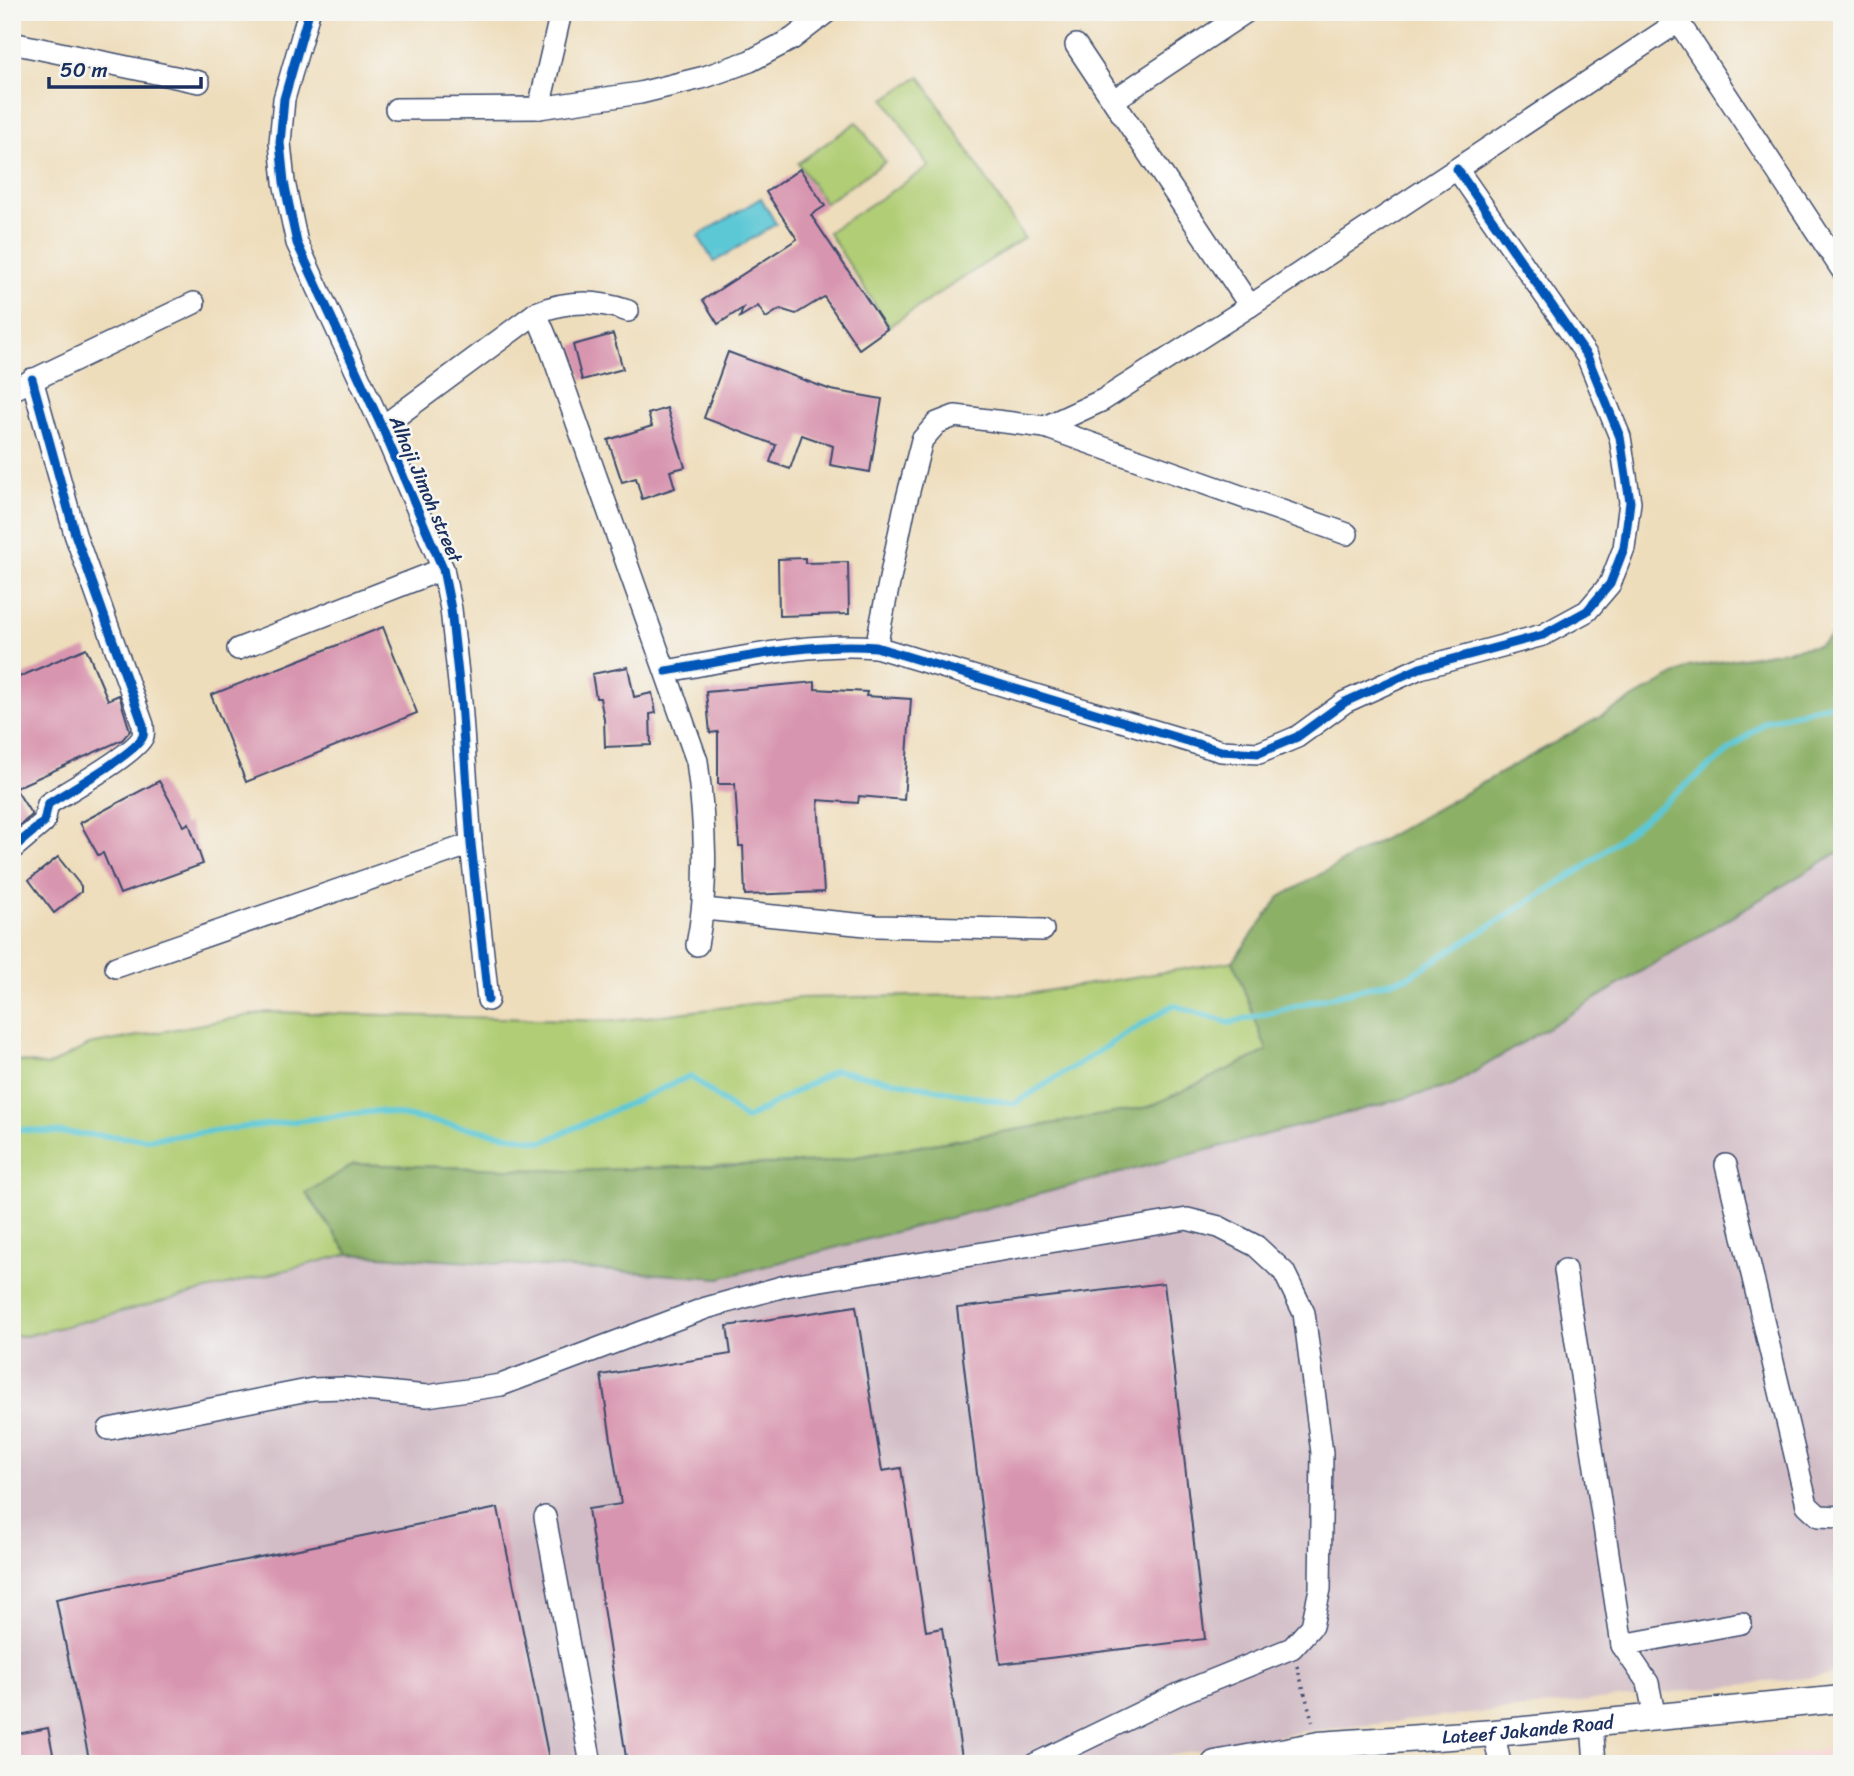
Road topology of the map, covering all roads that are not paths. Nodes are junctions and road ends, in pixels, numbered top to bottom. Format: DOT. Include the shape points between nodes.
graph roads {
  1 [pos="309,12"];
  2 [pos="561,12"];
  3 [pos="827,12"];
  4 [pos="1246,12"];
  5 [pos="1675,17"];
  6 [pos="12,43"];
  7 [pos="1076,45"];
  8 [pos="199,82"];
  9 [pos="1114,100"];
  10 [pos="539,108"];
  11 [pos="396,109"];
  12 [pos="1457,169"];
  13 [pos="1842,270"];
  14 [pos="194,303"];
  15 [pos="1250,306"];
  16 [pos="628,311"];
  17 [pos="536,313"];
  18 [pos="22,376"];
  19 [pos="12,390"];
  20 [pos="382,427"];
  21 [pos="1045,428"];
  22 [pos="1347,534"];
  23 [pos="443,569"];
  24 [pos="876,647"];
  25 [pos="239,649"];
  26 [pos="666,671"];
  27 [pos="471,844"];
  28 [pos="12,849"];
  29 [pos="704,909"];
  30 [pos="1043,930"];
  31 [pos="697,945"];
  32 [pos="116,967"];
  33 [pos="488,1000"];
  34 [pos="1726,1164"];
  35 [pos="1565,1270"];
  36 [pos="109,1429"];
  37 [pos="545,1517"];
  38 [pos="1842,1517"];
  39 [pos="1741,1623"];
  40 [pos="1622,1645"];
  41 [pos="1842,1699"];
  42 [pos="1655,1718"];
  43 [pos="1592,1723"];
  44 [pos="1494,1733"];
  45 [pos="592,1764"];
  46 [pos="1035,1764"];
  47 [pos="1215,1764"];
  48 [pos="1500,1764"];
  49 [pos="1595,1764"];
  1 -- 20 [label="street, Alhaji Jimoh street" via="284,99 280,143 284,183 296,243"];
  2 -- 10 [label="street"];
  3 -- 10 [label="street" via="792,39 705,77 640,93"];
  4 -- 9 [label="street"];
  5 -- 12 [label="street"];
  5 -- 13 [label="street"];
  6 -- 8 [label="street"];
  7 -- 9 [label="street"];
  9 -- 15 [label="street"];
  10 -- 11 [label="street"];
  12 -- 15 [label="street"];
  12 -- 24 [label="street" via="1587,356 1620,437 1630,502 1624,548 1610,584 1587,611 1543,635 1420,668 1345,702 1297,737 1259,752 1221,751"];
  14 -- 18 [label="street" via="73,363"];
  15 -- 21 [label="street" via="1103,400"];
  16 -- 17 [label="street" via="585,302 555,305"];
  17 -- 20 [label="street"];
  17 -- 26 [label="street"];
  18 -- 19 [label="street"];
  18 -- 28 [label="street" via="143,725 143,737 114,762 48,804 44,821"];
  20 -- 23 [label="street, Alhaji Jimoh street"];
  21 -- 22 [label="street"];
  21 -- 24 [label="street" via="955,416 937,423 922,440"];
  23 -- 25 [label="street"];
  23 -- 27 [label="street, Alhaji Jimoh street" via="461,702"];
  24 -- 26 [label="street" via="847,645 759,655"];
  26 -- 29 [label="street" via="697,761 703,808"];
  27 -- 32 [label="street"];
  27 -- 33 [label="street, Alhaji Jimoh street"];
  29 -- 30 [label="street" via="876,926"];
  29 -- 31 [label="street"];
  34 -- 38 [label="street" via="1807,1505 1819,1516"];
  35 -- 40 [label="street"];
  36 -- 46 [label="street" via="313,1389 427,1396 501,1385 706,1308 785,1286 1187,1219 1219,1227 1256,1246 1284,1272 1304,1313 1322,1453 1320,1589 1312,1626 1292,1648 1181,1693"];
  37 -- 45 [label="street"];
  39 -- 40 [label="street"];
  40 -- 42 [label="street" via="1648,1683"];
  41 -- 42 [label="main road, Lateef Jakande Road"];
  42 -- 43 [label="main road, Lateef Jakande Road"];
  43 -- 44 [label="main road, Lateef Jakande Road"];
  43 -- 49 [label="street"];
  44 -- 47 [label="main road, Lateef Jakande Road" via="1319,1745"];
  44 -- 48 [label="street"];
}
